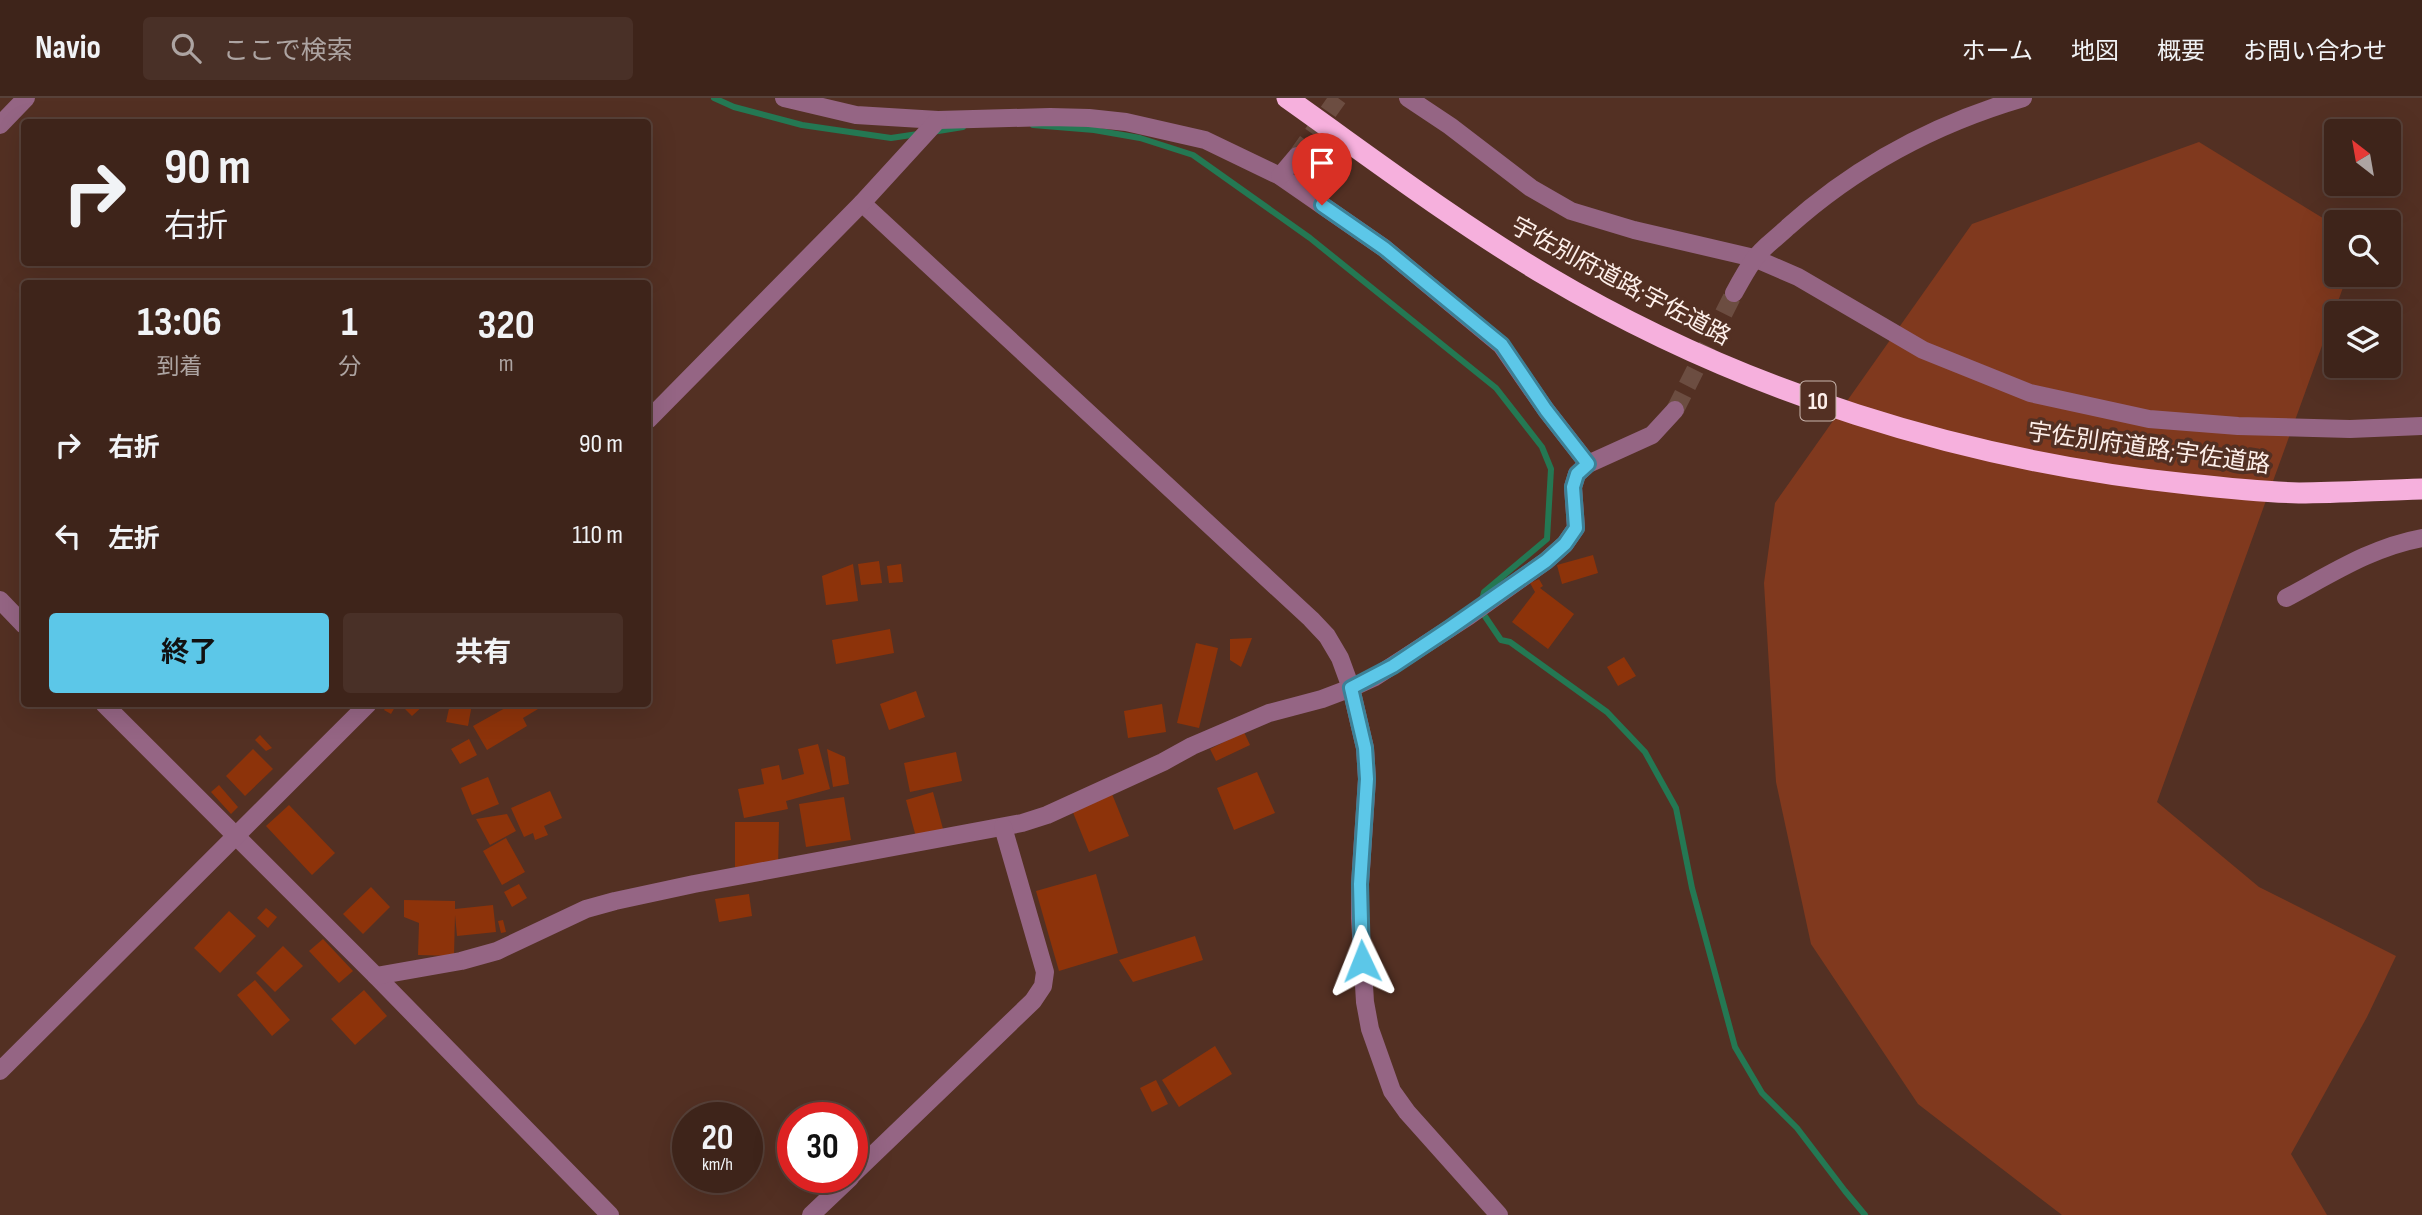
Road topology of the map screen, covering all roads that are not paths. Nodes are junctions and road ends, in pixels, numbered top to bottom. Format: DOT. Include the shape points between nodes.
graph roads {
  1 [pos="26,98"];
  2 [pos="785,98"];
  3 [pos="1287,98"];
  4 [pos="1408,98"];
  5 [pos="2023,98"];
  6 [pos="938,121"];
  7 [pos="0,125"];
  8 [pos="1297,156"];
  9 [pos="1280,176"];
  10 [pos="862,203"];
  11 [pos="1754,258"];
  12 [pos="1734,293"];
  13 [pos="1675,410"];
  14 [pos="651,417"];
  15 [pos="2422,426"];
  16 [pos="1588,464"];
  17 [pos="2422,478"];
  18 [pos="2422,489"];
  19 [pos="2298,493"];
  20 [pos="2422,538"];
  21 [pos="2286,598"];
  22 [pos="0,600"];
  23 [pos="21,622"];
  24 [pos="1351,688"];
  25 [pos="107,707"];
  26 [pos="365,707"];
  27 [pos="1003,827"];
  28 [pos="237,836"];
  29 [pos="376,976"];
  30 [pos="0,1071"];
  31 [pos="868,1160"];
  32 [pos="834,1193"];
  33 [pos="610,1215"];
  34 [pos="811,1215"];
  35 [pos="1499,1215"];
  1 -- 7 [label="street"];
  2 -- 6 [label="street" via="856,115"];
  3 -- 19 [label="highway, 宇佐別府道路;宇佐道路 / 10" via="1413,189 1549,278 1672,342 1781,388 1900,428 2039,462 2160,481"];
  4 -- 11 [label="street" via="1531,188 1571,211"];
  5 -- 11 [label="street" via="1976,111 1925,133 1845,181"];
  6 -- 9 [label="street" via="1050,117 1126,122 1205,140"];
  6 -- 10 [label="street"];
  8 -- 9 [label="street"];
  9 -- 16 [label="street" via="1384,248 1502,345"];
  10 -- 14 [label="street"];
  10 -- 24 [label="street" via="1311,619 1340,658"];
  11 -- 12 [label="street"];
  11 -- 15 [label="street" via="1798,277 1923,350 2029,393 2149,419 2350,429"];
  13 -- 16 [label="street" via="1652,435"];
  16 -- 24 [label="street" via="1577,474 1573,487 1576,528 1565,544 1458,623"];
  17 -- 19 [label="highway"];
  18 -- 19 [label="highway, 宇佐別府道路;宇佐道路 / 10"];
  20 -- 21 [label="street" via="2366,554"];
  22 -- 23 [label="street"];
  24 -- 27 [label="street" via="1269,713 1047,815"];
  24 -- 35 [label="street" via="1367,779 1360,895 1364,1003 1370,1029 1392,1091"];
  25 -- 28 [label="street"];
  26 -- 28 [label="street"];
  27 -- 29 [label="street" via="615,901 586,909 497,951"];
  27 -- 31 [label="street" via="1045,972 1043,986 1033,1001"];
  28 -- 29 [label="street"];
  28 -- 30 [label="street"];
  29 -- 33 [label="street"];
  32 -- 34 [label="street"];
}
